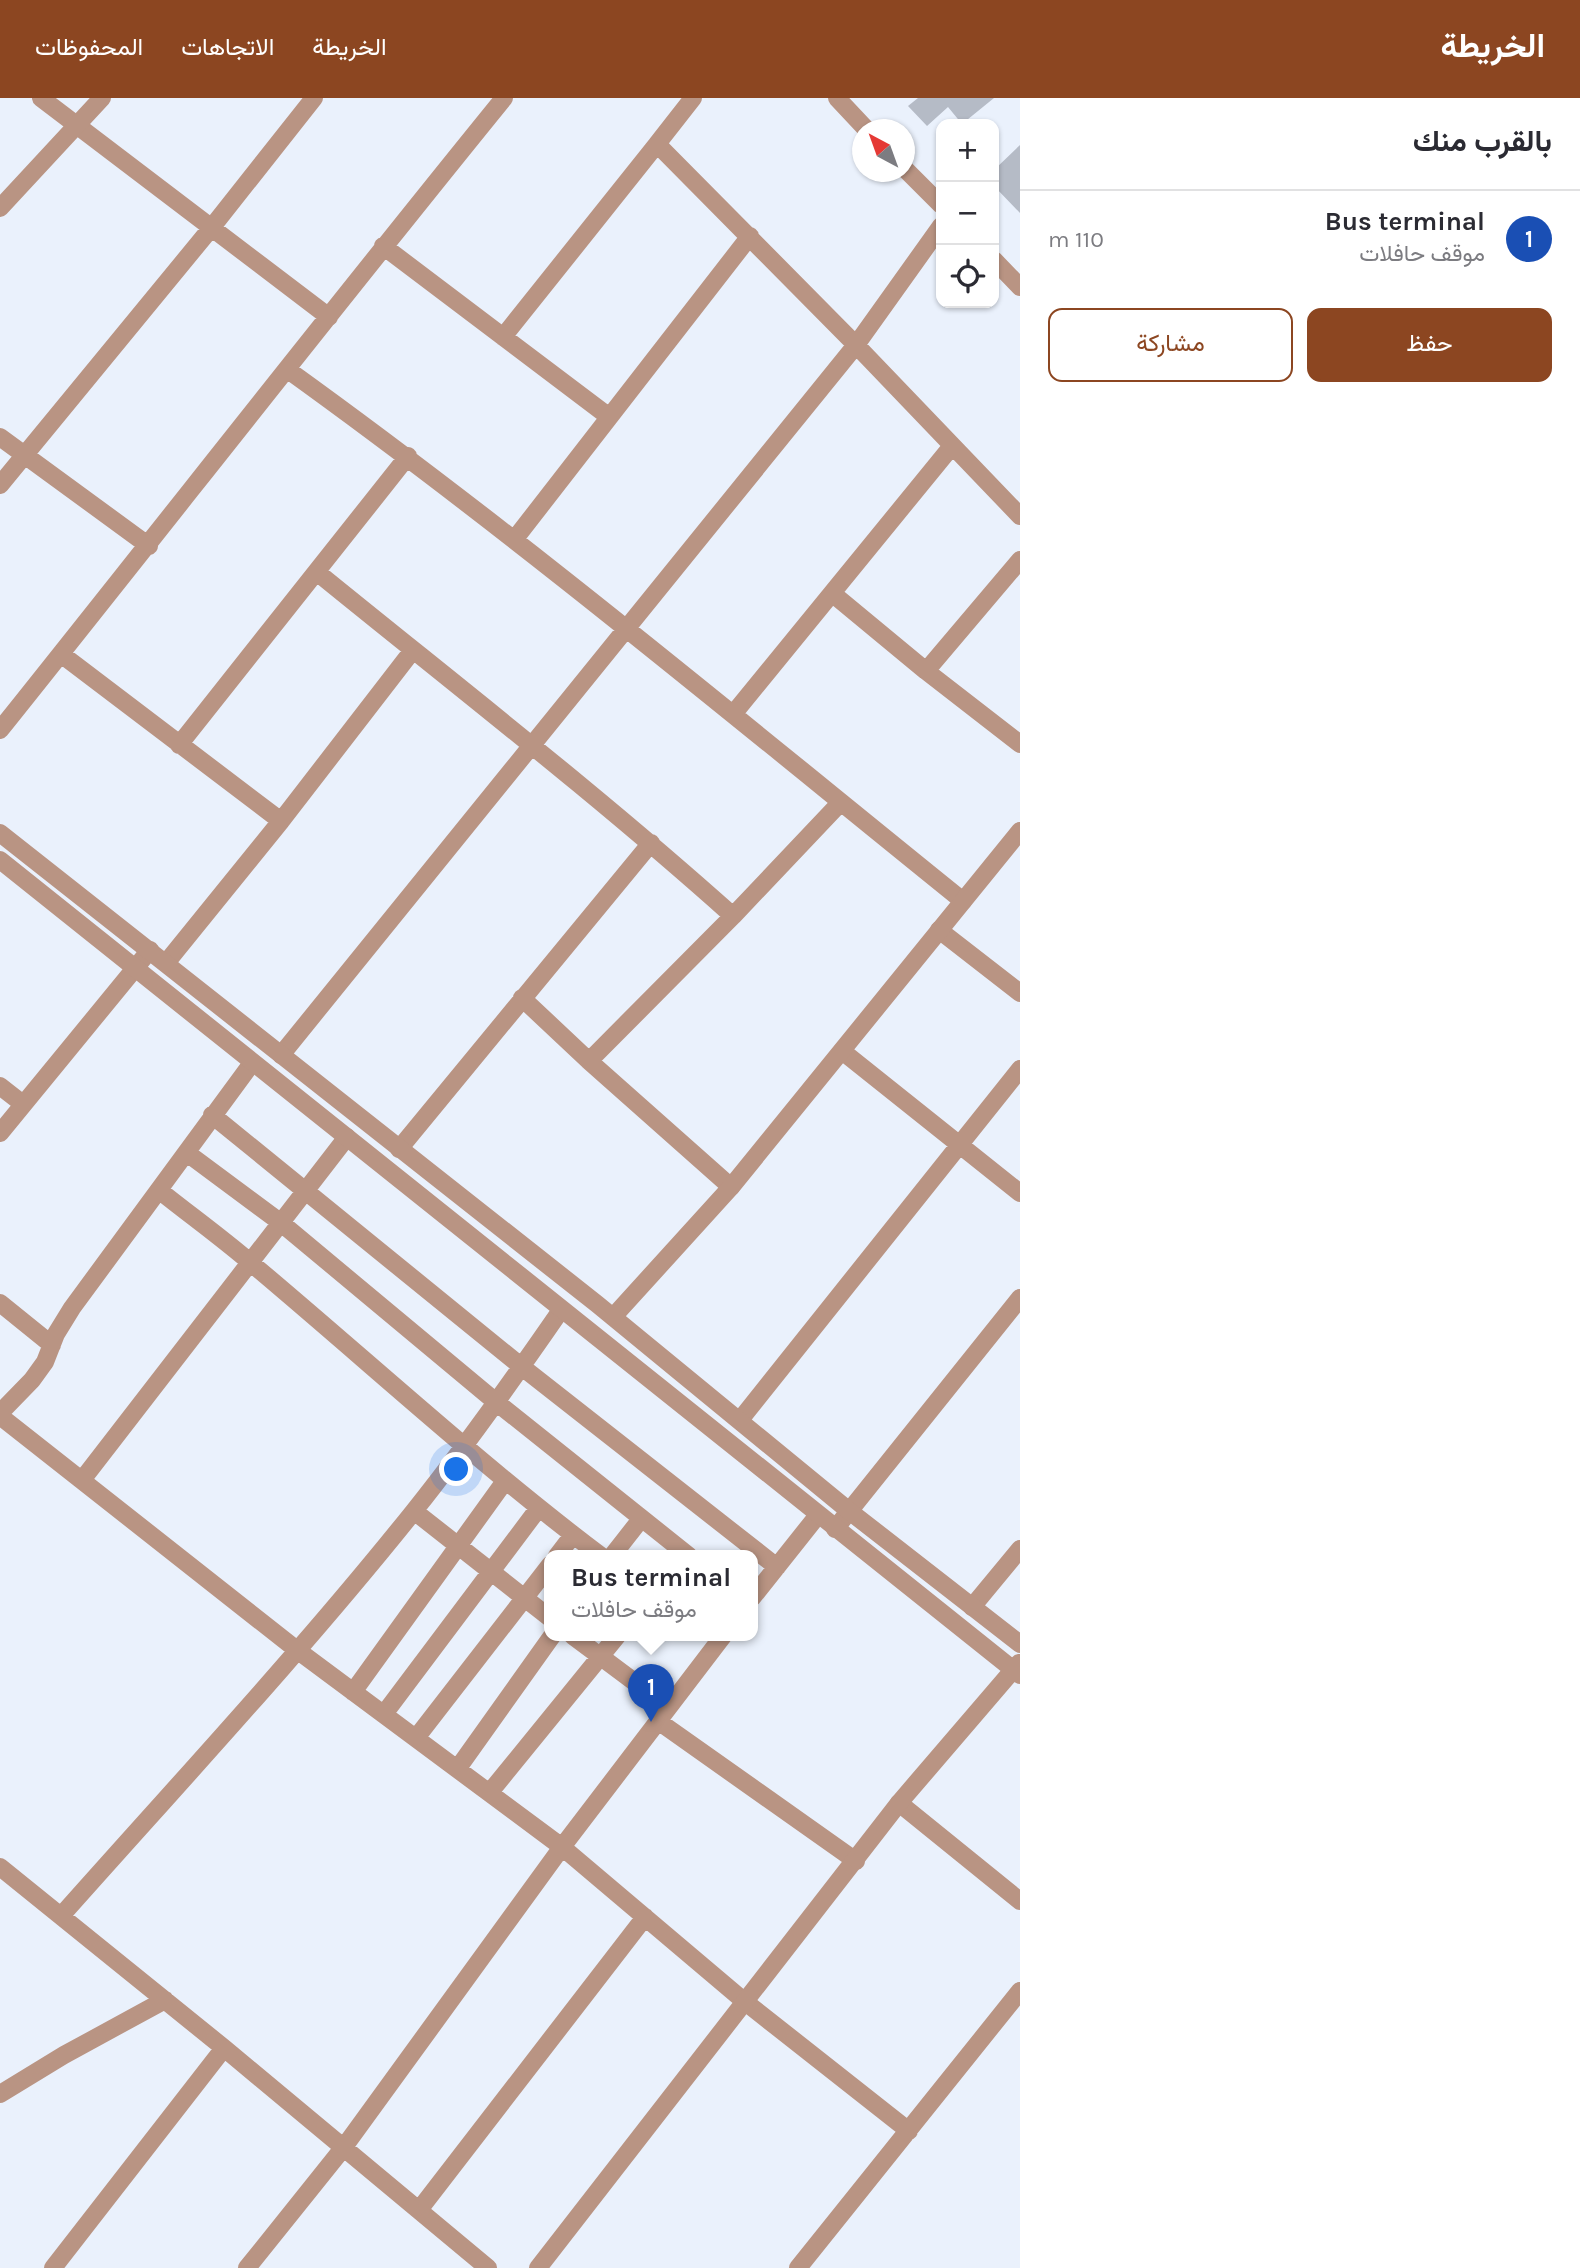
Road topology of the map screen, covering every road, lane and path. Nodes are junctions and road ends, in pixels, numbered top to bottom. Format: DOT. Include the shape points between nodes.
graph roads {
  1 [pos="41,98"];
  2 [pos="102,98"];
  3 [pos="314,98"];
  4 [pos="504,98"];
  5 [pos="693,98"];
  6 [pos="837,98"];
  7 [pos="857,119"];
  8 [pos="76,126"];
  9 [pos="657,145"];
  10 [pos="915,178"];
  11 [pos="936,200"];
  12 [pos="0,208"];
  13 [pos="212,228"];
  14 [pos="936,233"];
  15 [pos="750,236"];
  16 [pos="383,246"];
  17 [pos="999,265"];
  18 [pos="1020,287"];
  19 [pos="329,317"];
  20 [pos="503,337"];
  21 [pos="856,345"];
  22 [pos="288,370"];
  23 [pos="608,416"];
  24 [pos="0,437"];
  25 [pos="952,446"];
  26 [pos="24,455"];
  27 [pos="408,456"];
  28 [pos="0,485"];
  29 [pos="1020,516"];
  30 [pos="514,540"];
  31 [pos="149,546"];
  32 [pos="1020,560"];
  33 [pos="317,573"];
  34 [pos="833,594"];
  35 [pos="626,630"];
  36 [pos="413,650"];
  37 [pos="61,654"];
  38 [pos="926,671"];
  39 [pos="734,713"];
  40 [pos="0,730"];
  41 [pos="532,744"];
  42 [pos="1020,744"];
  43 [pos="180,745"];
  44 [pos="841,802"];
  45 [pos="281,821"];
  46 [pos="1020,831"];
  47 [pos="0,833"];
  48 [pos="651,843"];
  49 [pos="0,860"];
  50 [pos="962,901"];
  51 [pos="733,916"];
  52 [pos="939,929"];
  53 [pos="149,950"];
  54 [pos="166,963"];
  55 [pos="135,969"];
  56 [pos="1020,993"];
  57 [pos="522,998"];
  58 [pos="842,1051"];
  59 [pos="281,1055"];
  60 [pos="589,1061"];
  61 [pos="252,1063"];
  62 [pos="1020,1069"];
  63 [pos="0,1086"];
  64 [pos="23,1104"];
  65 [pos="212,1115"];
  66 [pos="0,1133"];
  67 [pos="347,1137"];
  68 [pos="960,1144"];
  69 [pos="400,1149"];
  70 [pos="187,1153"];
  71 [pos="732,1187"];
  72 [pos="305,1190"];
  73 [pos="160,1191"];
  74 [pos="1020,1193"];
  75 [pos="280,1222"];
  76 [pos="251,1262"];
  77 [pos="1020,1298"];
  78 [pos="0,1303"];
  79 [pos="597,1304"];
  80 [pos="561,1310"];
  81 [pos="613,1317"];
  82 [pos="581,1325"];
  83 [pos="52,1345"];
  84 [pos="522,1367"];
  85 [pos="496,1402"];
  86 [pos="0,1415"];
  87 [pos="740,1420"];
  88 [pos="463,1447"];
  89 [pos="82,1480"];
  90 [pos="505,1481"];
  91 [pos="538,1509"];
  92 [pos="848,1510"];
  93 [pos="414,1511"];
  94 [pos="818,1516"];
  95 [pos="641,1519"];
  96 [pos="835,1529"];
  97 [pos="573,1535"];
  98 [pos="460,1547"];
  99 [pos="1020,1549"];
  100 [pos="562,1550"];
  101 [pos="593,1550"];
  102 [pos="617,1550"];
  103 [pos="678,1550"];
  104 [pos="755,1550"];
  105 [pos="758,1552"];
  106 [pos="777,1567"];
  107 [pos="491,1571"];
  108 [pos="544,1572"];
  109 [pos="758,1591"];
  110 [pos="523,1598"];
  111 [pos="972,1607"];
  112 [pos="544,1614"];
  113 [pos="548,1641"];
  114 [pos="580,1641"];
  115 [pos="613,1641"];
  116 [pos="719,1641"];
  117 [pos="1020,1644"];
  118 [pos="297,1650"];
  119 [pos="601,1657"];
  120 [pos="1018,1669"];
  121 [pos="353,1692"];
  122 [pos="384,1714"];
  123 [pos="663,1714"];
  124 [pos="416,1738"];
  125 [pos="458,1768"];
  126 [pos="490,1792"];
  127 [pos="899,1803"];
  128 [pos="562,1847"];
  129 [pos="856,1861"];
  130 [pos="2,1872"];
  131 [pos="1020,1901"];
  132 [pos="61,1916"];
  133 [pos="645,1917"];
  134 [pos="1020,1991"];
  135 [pos="165,2000"];
  136 [pos="744,2001"];
  137 [pos="224,2048"];
  138 [pos="0,2094"];
  139 [pos="909,2131"];
  140 [pos="344,2147"];
  141 [pos="419,2210"];
  142 [pos="544,2266"];
  143 [pos="53,2268"];
  144 [pos="247,2268"];
  145 [pos="488,2268"];
  146 [pos="798,2268"];
  1 -- 8 [label="street"];
  2 -- 8 [label="street"];
  3 -- 13 [label="street"];
  4 -- 16 [label="street"];
  5 -- 9 [label="street"];
  6 -- 7 [label="street"];
  8 -- 12 [label="street"];
  8 -- 13 [label="street"];
  9 -- 15 [label="street"];
  9 -- 20 [label="street"];
  10 -- 11 [label="street"];
  13 -- 19 [label="street"];
  13 -- 26 [label="street"];
  14 -- 21 [label="street"];
  15 -- 21 [label="street"];
  15 -- 23 [label="street"];
  16 -- 19 [label="street"];
  16 -- 20 [label="street"];
  17 -- 18 [label="street"];
  19 -- 22 [label="street"];
  20 -- 23 [label="street"];
  21 -- 25 [label="street"];
  21 -- 35 [label="street"];
  22 -- 27 [label="street"];
  22 -- 31 [label="street"];
  23 -- 30 [label="street"];
  24 -- 26 [label="street"];
  25 -- 29 [label="street"];
  25 -- 34 [label="street"];
  26 -- 28 [label="street"];
  26 -- 31 [label="street"];
  27 -- 30 [label="street"];
  27 -- 33 [label="street"];
  30 -- 35 [label="street"];
  31 -- 37 [label="street"];
  32 -- 38 [label="street"];
  33 -- 36 [label="street"];
  33 -- 43 [label="street"];
  34 -- 38 [label="street"];
  34 -- 39 [label="street"];
  35 -- 39 [label="street"];
  35 -- 41 [label="street"];
  36 -- 41 [label="street"];
  36 -- 45 [label="street"];
  37 -- 40 [label="street"];
  37 -- 43 [label="street"];
  38 -- 42 [label="street"];
  39 -- 44 [label="street"];
  41 -- 48 [label="street"];
  41 -- 59 [label="street"];
  43 -- 45 [label="street"];
  44 -- 50 [label="street"];
  44 -- 51 [label="street"];
  45 -- 54 [label="street"];
  46 -- 50 [label="street"];
  47 -- 53 [label="street"];
  48 -- 51 [label="street"];
  48 -- 57 [label="street"];
  49 -- 55 [label="street"];
  50 -- 52 [label="street"];
  51 -- 60 [label="street"];
  52 -- 56 [label="street"];
  52 -- 58 [label="street"];
  53 -- 54 [label="street"];
  53 -- 55 [label="street"];
  54 -- 59 [label="street"];
  55 -- 61 [label="street"];
  55 -- 64 [label="street"];
  57 -- 60 [label="street"];
  57 -- 69 [label="street"];
  58 -- 68 [label="street"];
  58 -- 71 [label="street"];
  59 -- 69 [label="street"];
  60 -- 71 [label="street"];
  61 -- 65 [label="street"];
  61 -- 67 [label="street"];
  62 -- 68 [label="street"];
  63 -- 64 [label="street"];
  64 -- 66 [label="street"];
  65 -- 70 [label="street"];
  65 -- 72 [label="street"];
  67 -- 72 [label="street"];
  67 -- 80 [label="street"];
  68 -- 74 [label="street"];
  68 -- 87 [label="street"];
  69 -- 79 [label="street"];
  70 -- 73 [label="street"];
  70 -- 75 [label="street"];
  71 -- 81 [label="street"];
  72 -- 75 [label="street"];
  72 -- 84 [label="street"];
  73 -- 76 [label="street"];
  73 -- 83 [label="street" via="72,1308"];
  75 -- 76 [label="street"];
  75 -- 85 [label="street"];
  76 -- 88 [label="street"];
  76 -- 89 [label="street"];
  77 -- 92 [label="street"];
  78 -- 83 [label="street"];
  79 -- 81 [label="street"];
  79 -- 82 [label="street"];
  80 -- 82 [label="street"];
  80 -- 84 [label="street"];
  81 -- 87 [label="street"];
  82 -- 94 [label="street"];
  83 -- 86 [label="street" via="32,1380"];
  84 -- 85 [label="street"];
  84 -- 104 [label="street"];
  85 -- 88 [label="street"];
  85 -- 95 [label="street"];
  86 -- 89 [label="street"];
  87 -- 92 [label="street"];
  88 -- 90 [label="street"];
  88 -- 93 [label="street"];
  89 -- 118 [label="street"];
  90 -- 91 [label="street"];
  90 -- 98 [label="street"];
  91 -- 97 [label="street"];
  91 -- 107 [label="street"];
  92 -- 96 [label="street"];
  92 -- 111 [label="street"];
  93 -- 98 [label="street"];
  93 -- 118 [label="street"];
  94 -- 96 [label="street"];
  94 -- 106 [label="street"];
  95 -- 102 [label="street"];
  95 -- 103 [label="street"];
  96 -- 120 [label="street"];
  97 -- 100 [label="street"];
  97 -- 101 [label="street"];
  98 -- 107 [label="street"];
  98 -- 121 [label="street"];
  99 -- 111 [label="street"];
  105 -- 106 [label="street"];
  106 -- 109 [label="street"];
  107 -- 110 [label="street"];
  107 -- 122 [label="street"];
  108 -- 110 [label="street"];
  110 -- 112 [label="street"];
  110 -- 124 [label="street"];
  111 -- 117 [label="street"];
  113 -- 125 [label="street"];
  114 -- 119 [label="street"];
  115 -- 119 [label="street"];
  116 -- 123 [label="street"];
  118 -- 121 [label="street"];
  118 -- 132 [label="street"];
  119 -- 123 [label="street"];
  119 -- 126 [label="street"];
  120 -- 127 [label="street"];
  121 -- 122 [label="street"];
  122 -- 124 [label="street"];
  123 -- 128 [label="street"];
  123 -- 129 [label="street"];
  124 -- 125 [label="street"];
  125 -- 126 [label="street"];
  126 -- 128 [label="street"];
  127 -- 129 [label="street"];
  127 -- 131 [label="street"];
  128 -- 133 [label="street"];
  128 -- 140 [label="street"];
  129 -- 136 [label="street"];
  130 -- 132 [label="street"];
  132 -- 135 [label="street"];
  133 -- 136 [label="street"];
  133 -- 141 [label="street"];
  134 -- 139 [label="street"];
  135 -- 137 [label="street"];
  135 -- 138 [label="street"];
  136 -- 139 [label="street"];
  136 -- 142 [label="street"];
  137 -- 140 [label="street"];
  137 -- 143 [label="street"];
  139 -- 146 [label="street"];
  140 -- 141 [label="street"];
  140 -- 144 [label="street"];
  141 -- 145 [label="street"];
}
